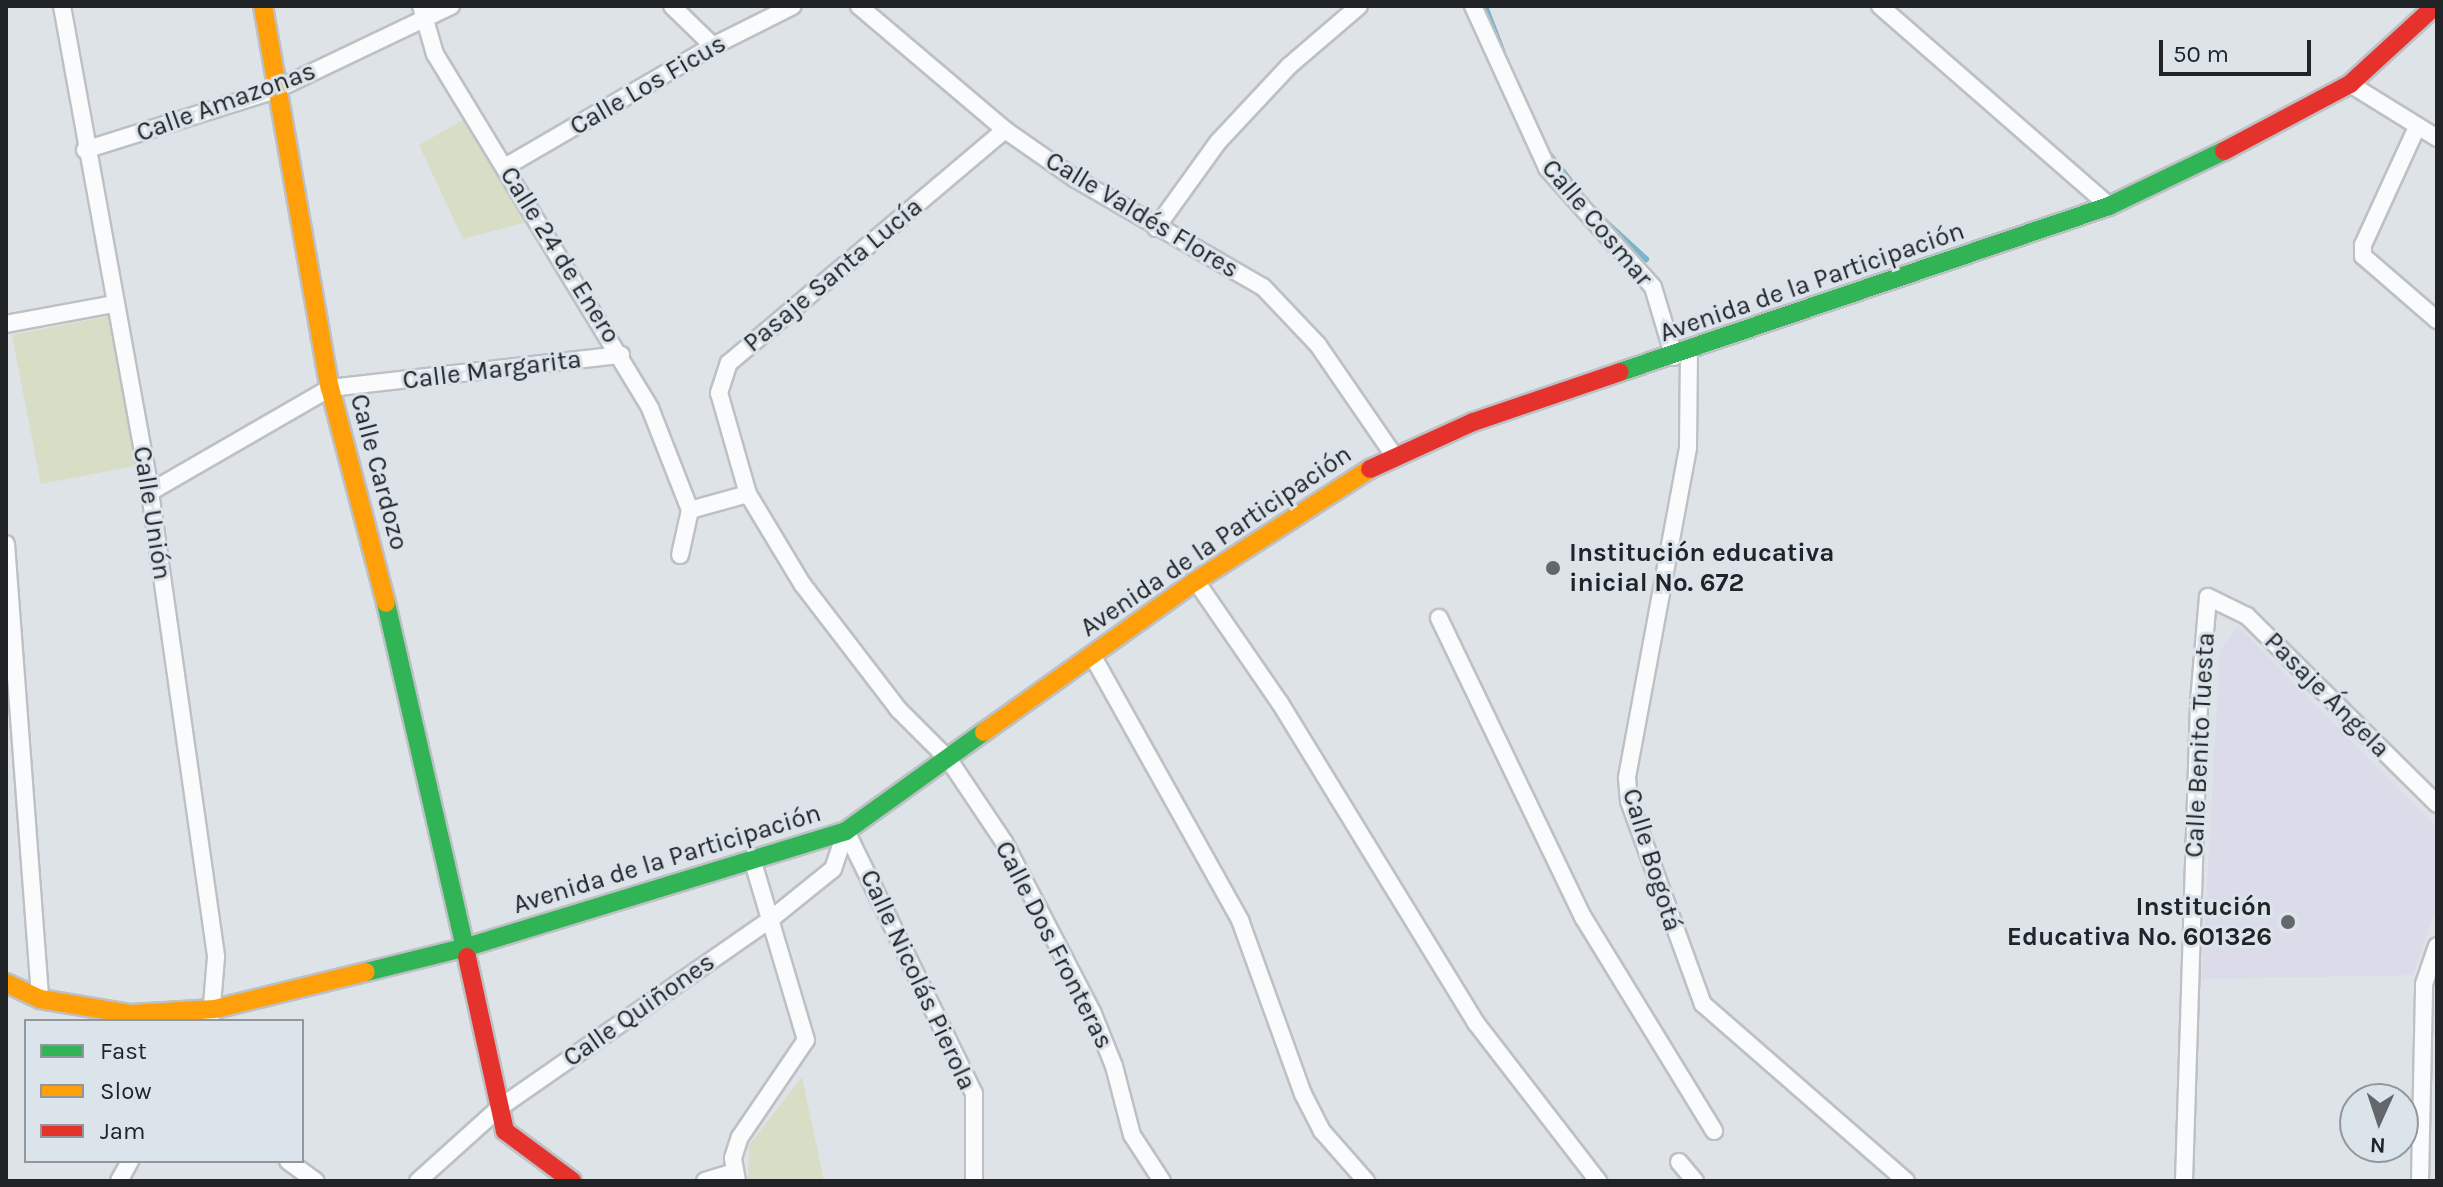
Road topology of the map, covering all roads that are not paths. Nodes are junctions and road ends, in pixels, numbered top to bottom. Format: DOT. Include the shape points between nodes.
graph roads {
  1 [pos="62,6"];
  2 [pos="263,6"];
  3 [pos="451,6"];
  4 [pos="672,6"];
  5 [pos="793,6"];
  6 [pos="859,6"];
  7 [pos="1359,6"];
  8 [pos="1473,6"];
  9 [pos="1880,6"];
  10 [pos="2435,6"];
  11 [pos="422,13"];
  12 [pos="713,46"];
  13 [pos="2350,84"];
  14 [pos="275,90"];
  15 [pos="2417,127"];
  16 [pos="1005,130"];
  17 [pos="2437,138"];
  18 [pos="85,150"];
  19 [pos="505,167"];
  20 [pos="2109,206"];
  21 [pos="1156,228"];
  22 [pos="114,304"];
  23 [pos="2437,320"];
  24 [pos="6,324"];
  25 [pos="1681,354"];
  26 [pos="621,355"];
  27 [pos="330,388"];
  28 [pos="1393,454"];
  29 [pos="150,492"];
  30 [pos="748,494"];
  31 [pos="690,510"];
  32 [pos="6,544"];
  33 [pos="680,555"];
  34 [pos="1196,581"];
  35 [pos="2208,597"];
  36 [pos="1439,618"];
  37 [pos="1092,655"];
  38 [pos="949,760"];
  39 [pos="2437,804"];
  40 [pos="846,831"];
  41 [pos="753,862"];
  42 [pos="771,919"];
  43 [pos="2437,946"];
  44 [pos="467,947"];
  45 [pos="6,983"];
  46 [pos="40,999"];
  47 [pos="212,1015"];
  48 [pos="499,1108"];
  49 [pos="1714,1131"];
  50 [pos="1679,1162"];
  51 [pos="129,1163"];
  52 [pos="291,1163"];
  53 [pos="736,1177"];
  54 [pos="119,1181"];
  55 [pos="316,1181"];
  56 [pos="418,1181"];
  57 [pos="572,1181"];
  58 [pos="705,1181"];
  59 [pos="974,1181"];
  60 [pos="1162,1181"];
  61 [pos="1366,1181"];
  62 [pos="1598,1181"];
  63 [pos="1695,1181"];
  64 [pos="1906,1181"];
  65 [pos="2184,1181"];
  66 [pos="2420,1181"];
  1 -- 18 [label="street, Calle Unión"];
  2 -- 14 [label="main road, Calle Cardozo"];
  3 -- 11 [label="street, Calle Amazonas"];
  4 -- 12 [label="street"];
  5 -- 12 [label="street, Calle Los Ficus"];
  6 -- 16 [label="street, Calle Valdés Flores"];
  7 -- 21 [label="street" via="1289,66 1218,142"];
  8 -- 25 [label="street, Calle Cosmar" via="1547,168 1653,287"];
  9 -- 20 [label="street"];
  10 -- 13 [label="main road, Avenida de la Participación"];
  11 -- 14 [label="street, Calle Amazonas"];
  11 -- 19 [label="street, Calle 24 de Enero" via="435,54"];
  12 -- 19 [label="street, Calle Los Ficus"];
  13 -- 15 [label="street"];
  13 -- 20 [label="main road, Avenida de la Participación" via="2184,173"];
  14 -- 18 [label="street, Calle Amazonas"];
  14 -- 27 [label="main road, Calle Cardozo"];
  15 -- 17 [label="street"];
  15 -- 23 [label="street" via="2363,245 2363,256"];
  16 -- 21 [label="street, Calle Valdés Flores"];
  16 -- 30 [label="street, Pasaje Santa Lucía" via="729,363 719,393"];
  18 -- 22 [label="street, Calle Unión"];
  19 -- 26 [label="street, Calle 24 de Enero"];
  20 -- 25 [label="main road, Avenida de la Participación"];
  21 -- 28 [label="street, Calle Valdés Flores" via="1263,287 1318,345"];
  22 -- 24 [label="street"];
  22 -- 29 [label="street, Calle Unión"];
  25 -- 28 [label="main road, Avenida de la Participación"];
  25 -- 64 [label="street, Calle Bogotá" via="1688,448 1627,778 1629,801 1703,1004"];
  26 -- 27 [label="street, Calle Margarita"];
  26 -- 31 [label="street, Calle 24 de Enero" via="656,422"];
  27 -- 29 [label="street, Calle Margarita"];
  27 -- 44 [label="main road, Calle Cardozo" via="412,701"];
  28 -- 34 [label="main road, Avenida de la Participación"];
  29 -- 47 [label="street, Calle Unión" via="216,957"];
  30 -- 31 [label="street"];
  30 -- 38 [label="street" via="812,598 898,709"];
  31 -- 33 [label="street"];
  32 -- 46 [label="street"];
  34 -- 37 [label="main road, Avenida de la Participación"];
  34 -- 62 [label="street" via="1280,703 1476,1023"];
  35 -- 39 [label="street, Pasaje Ángela" via="2247,616"];
  35 -- 65 [label="street, Calle Benito Tuesta" via="2199,702"];
  36 -- 49 [label="street" via="1583,917"];
  37 -- 38 [label="main road, Avenida de la Participación"];
  37 -- 61 [label="street" via="1240,920 1309,1107 1322,1131"];
  38 -- 40 [label="main road, Avenida de la Participación"];
  38 -- 60 [label="street, Calle Dos Fronteras" via="1004,842 1093,1014 1114,1066 1132,1135"];
  40 -- 41 [label="main road, Avenida de la Participación"];
  40 -- 42 [label="street, Calle Quiñones" via="833,869"];
  40 -- 59 [label="street, Calle Nicolás Pierola" via="974,1094"];
  41 -- 42 [label="street"];
  41 -- 44 [label="main road, Avenida de la Participación"];
  42 -- 48 [label="street, Calle Quiñones"];
  42 -- 53 [label="street" via="806,1040 740,1137 733,1158"];
  43 -- 66 [label="street" via="2424,984"];
  44 -- 47 [label="main road, Avenida de la Participación"];
  44 -- 48 [label="main road, Calle Cardozo"];
  45 -- 46 [label="main road, Avenida de la Participación"];
  46 -- 47 [label="main road, Avenida de la Participación" via="131,1014"];
  48 -- 56 [label="street, Calle Quiñones"];
  48 -- 57 [label="main road, Calle Cardozo" via="505,1131"];
  50 -- 63 [label="street"];
  51 -- 54 [label="street"];
  52 -- 55 [label="street"];
  53 -- 58 [label="street"];
}
